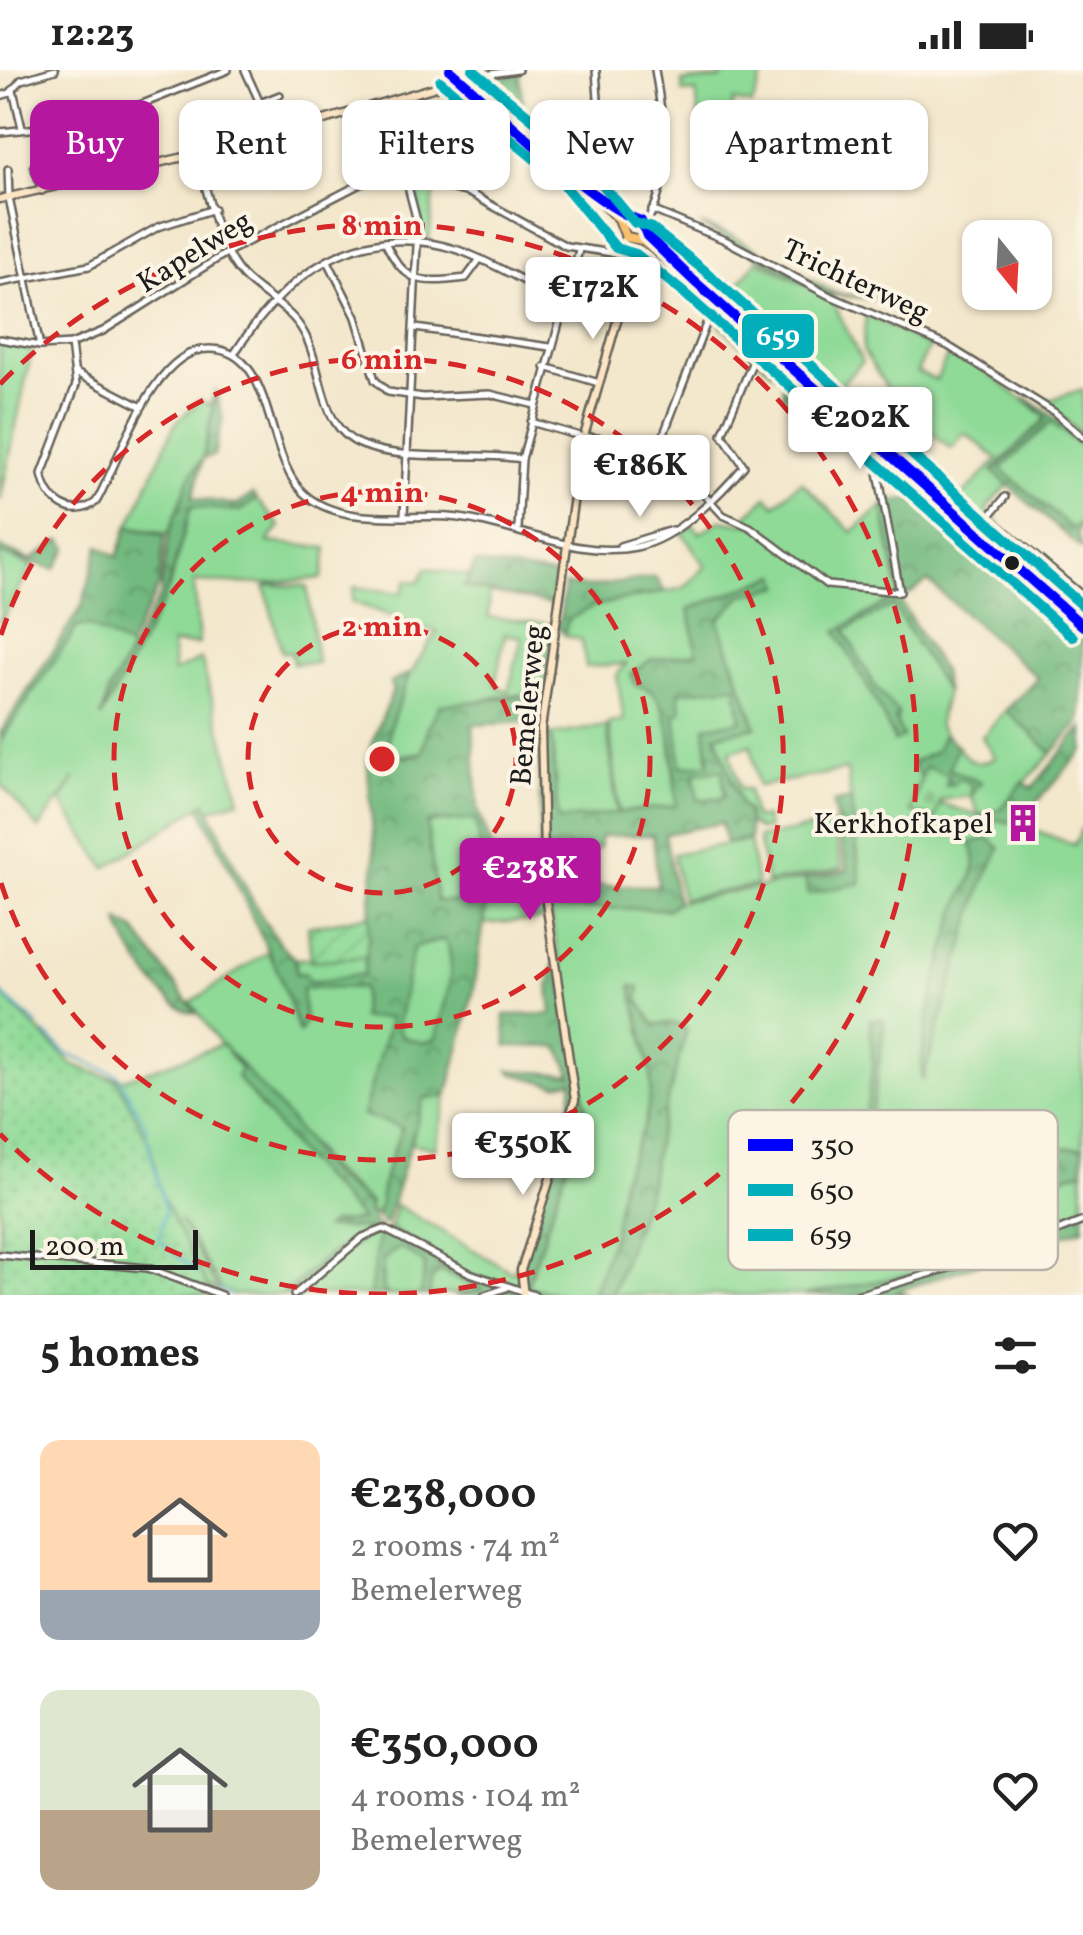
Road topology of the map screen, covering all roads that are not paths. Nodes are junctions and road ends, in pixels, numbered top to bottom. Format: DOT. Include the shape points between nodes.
graph roads {
  1 [pos="55,70"];
  2 [pos="245,70"];
  3 [pos="454,70"];
  4 [pos="518,70"];
  5 [pos="596,70"];
  6 [pos="655,70"];
  7 [pos="225,71"];
  8 [pos="469,78"];
  9 [pos="13,90"];
  10 [pos="280,95"];
  11 [pos="0,96"];
  12 [pos="154,100"];
  13 [pos="393,100"];
  14 [pos="598,100"];
  15 [pos="30,127"];
  16 [pos="22,128"];
  17 [pos="0,132"];
  18 [pos="8,169"];
  19 [pos="46,190"];
  20 [pos="208,190"];
  21 [pos="349,190"];
  22 [pos="410,190"];
  23 [pos="457,190"];
  24 [pos="42,191"];
  25 [pos="4,198"];
  26 [pos="214,209"];
  27 [pos="652,210"];
  28 [pos="634,229"];
  29 [pos="418,240"];
  30 [pos="386,242"];
  31 [pos="579,250"];
  32 [pos="228,252"];
  33 [pos="623,256"];
  34 [pos="480,258"];
  35 [pos="328,261"];
  36 [pos="25,279"];
  37 [pos="417,279"];
  38 [pos="0,283"];
  39 [pos="562,299"];
  40 [pos="272,300"];
  41 [pos="415,328"];
  42 [pos="0,339"];
  43 [pos="71,344"];
  44 [pos="40,346"];
  45 [pos="550,347"];
  46 [pos="234,354"];
  47 [pos="545,367"];
  48 [pos="76,373"];
  49 [pos="599,382"];
  50 [pos="412,396"];
  51 [pos="535,405"];
  52 [pos="141,407"];
  53 [pos="531,422"];
  54 [pos="584,437"];
  55 [pos="1083,437"];
  56 [pos="621,444"];
  57 [pos="881,447"];
  58 [pos="407,452"];
  59 [pos="658,452"];
  60 [pos="522,459"];
  61 [pos="603,466"];
  62 [pos="1005,497"];
  63 [pos="708,500"];
  64 [pos="404,516"];
  65 [pos="990,518"];
  66 [pos="518,530"];
  67 [pos="978,532"];
  68 [pos="566,542"];
  69 [pos="1057,576"];
  70 [pos="1044,591"];
  71 [pos="1083,596"];
  72 [pos="1083,626"];
  73 [pos="1083,1221"];
  74 [pos="1058,1231"];
  75 [pos="2,1253"];
  76 [pos="942,1270"];
  77 [pos="507,1287"];
  78 [pos="523,1294"];
  79 [pos="221,1295"];
  80 [pos="294,1295"];
  81 [pos="486,1295"];
  82 [pos="534,1295"];
  83 [pos="857,1295"];
  1 -- 9 [label="street" via="22,80"];
  2 -- 10 [label="street" via="260,103"];
  3 -- 8 [label="main road"];
  4 -- 8 [label="street"];
  5 -- 14 [label="street"];
  6 -- 27 [label="street" via="664,160"];
  7 -- 12 [label="street"];
  8 -- 13 [label="street"];
  8 -- 28 [label="main road"];
  9 -- 11 [label="street"];
  9 -- 16 [label="street"];
  15 -- 16 [label="street"];
  16 -- 17 [label="street"];
  18 -- 25 [label="street"];
  19 -- 24 [label="street"];
  20 -- 26 [label="street"];
  21 -- 32 [label="street, Kapelweg"];
  22 -- 29 [label="street"];
  23 -- 31 [label="street"];
  24 -- 25 [label="street"];
  25 -- 36 [label="street"];
  26 -- 32 [label="street"];
  26 -- 36 [label="street" via="158,227 89,266"];
  27 -- 28 [label="street"];
  27 -- 55 [label="street, Trichterweg" via="948,346"];
  28 -- 33 [label="street, Bemelerweg"];
  28 -- 57 [label="main road"];
  29 -- 30 [label="street"];
  29 -- 34 [label="street"];
  29 -- 37 [label="street"];
  30 -- 35 [label="street"];
  30 -- 37 [label="street" via="399,270"];
  31 -- 33 [label="street"];
  31 -- 39 [label="street"];
  32 -- 40 [label="street" via="244,277"];
  32 -- 43 [label="street, Kapelweg" via="131,316"];
  33 -- 49 [label="street, Bemelerweg" via="624,297"];
  34 -- 37 [label="street" via="466,278"];
  34 -- 39 [label="street"];
  35 -- 40 [label="street"];
  35 -- 50 [label="street" via="356,317 376,380 388,392"];
  36 -- 38 [label="street"];
  36 -- 44 [label="street"];
  37 -- 41 [label="street"];
  39 -- 45 [label="street"];
  40 -- 46 [label="street"];
  40 -- 58 [label="street" via="303,330 343,433 364,446"];
  41 -- 45 [label="street"];
  41 -- 50 [label="street"];
  42 -- 44 [label="street, Kapelweg"];
  43 -- 44 [label="street, Kapelweg"];
  43 -- 48 [label="street"];
  45 -- 47 [label="street"];
  46 -- 52 [label="street" via="212,348 186,355"];
  46 -- 64 [label="street" via="254,374 283,464 300,490 336,511"];
  47 -- 49 [label="street"];
  47 -- 51 [label="street"];
  48 -- 52 [label="street"];
  48 -- 52 [label="street" via="42,474 60,506 78,510 96,502"];
  49 -- 54 [label="street, Bemelerweg"];
  50 -- 51 [label="street" via="490,394"];
  50 -- 58 [label="street"];
  51 -- 53 [label="street"];
  53 -- 54 [label="street"];
  53 -- 60 [label="street"];
  54 -- 56 [label="street"];
  54 -- 68 [label="street, Bemelerweg"];
  56 -- 59 [label="street"];
  56 -- 61 [label="street"];
  57 -- 63 [label="street" via="876,462 900,592 827,585"];
  57 -- 67 [label="main road"];
  58 -- 60 [label="street"];
  58 -- 64 [label="street"];
  59 -- 63 [label="street"];
  59 -- 63 [label="street" via="706,324 713,322 752,361 722,434 744,466"];
  60 -- 66 [label="street"];
  62 -- 65 [label="street"];
  63 -- 68 [label="street" via="674,530 618,547"];
  64 -- 66 [label="street"];
  65 -- 67 [label="street"];
  65 -- 69 [label="street"];
  66 -- 68 [label="street"];
  67 -- 70 [label="main road"];
  68 -- 78 [label="street, Bemelerweg" via="541,772 544,895 575,1099 521,1270"];
  69 -- 70 [label="street"];
  69 -- 71 [label="street"];
  70 -- 72 [label="main road"];
  73 -- 74 [label="street"];
  75 -- 79 [label="street" via="148,1268"];
  76 -- 83 [label="street"];
  77 -- 78 [label="street"];
  77 -- 80 [label="street" via="384,1229 362,1237"];
  77 -- 81 [label="street"];
  78 -- 82 [label="street"];
}
